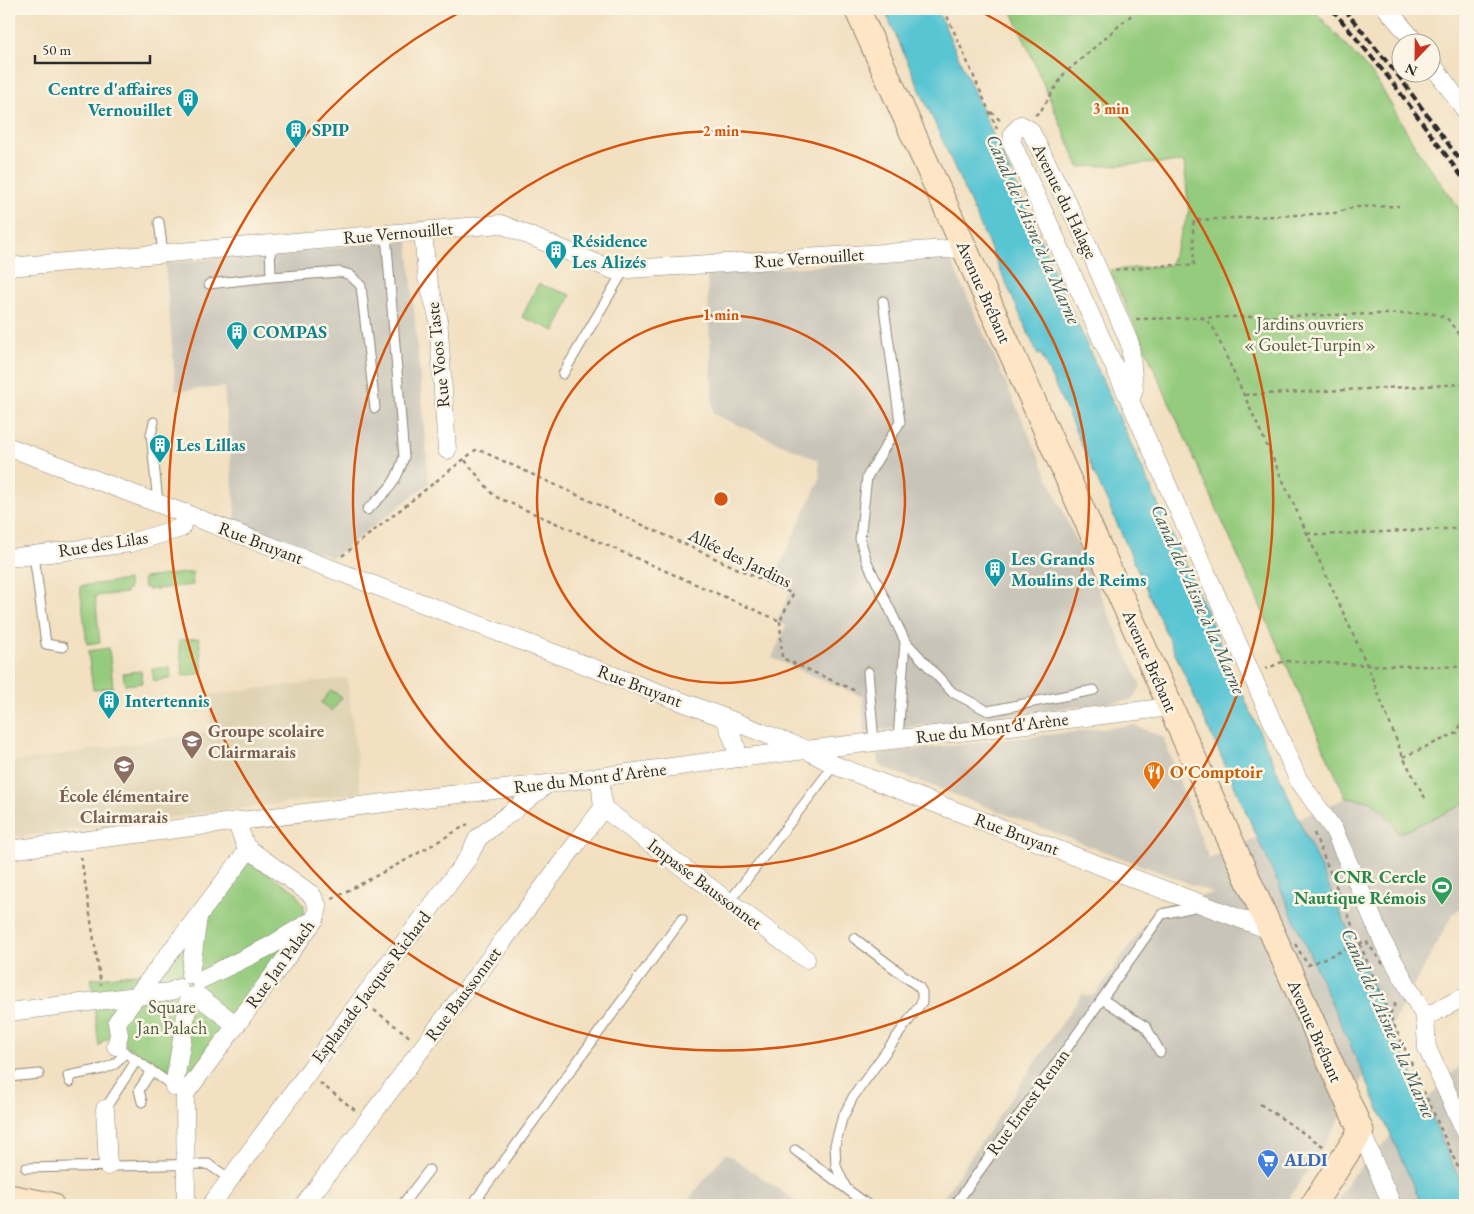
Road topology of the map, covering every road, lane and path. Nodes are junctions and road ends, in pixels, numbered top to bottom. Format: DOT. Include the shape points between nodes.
graph roads {
  1 [pos="857,9"];
  2 [pos="944,9"];
  3 [pos="1135,9"];
  4 [pos="1387,9"];
  5 [pos="1407,32"];
  6 [pos="1442,78"];
  7 [pos="989,110"];
  8 [pos="1465,110"];
  9 [pos="1021,124"];
  10 [pos="1399,206"];
  11 [pos="159,222"];
  12 [pos="424,231"];
  13 [pos="386,234"];
  14 [pos="270,244"];
  15 [pos="964,248"];
  16 [pos="163,253"];
  17 [pos="9,262"];
  18 [pos="624,270"];
  19 [pos="1099,272"];
  20 [pos="271,278"];
  21 [pos="209,284"];
  22 [pos="883,301"];
  23 [pos="1201,317"];
  24 [pos="1120,319"];
  25 [pos="1465,343"];
  26 [pos="563,374"];
  27 [pos="1465,384"];
  28 [pos="1244,395"];
  29 [pos="1130,401"];
  30 [pos="375,408"];
  31 [pos="154,422"];
  32 [pos="9,447"];
  33 [pos="447,450"];
  34 [pos="464,459"];
  35 [pos="158,503"];
  36 [pos="367,510"];
  37 [pos="186,513"];
  38 [pos="1465,528"];
  39 [pos="1307,533"];
  40 [pos="34,555"];
  41 [pos="9,558"];
  42 [pos="327,568"];
  43 [pos="780,621"];
  44 [pos="905,641"];
  45 [pos="63,647"];
  46 [pos="1284,661"];
  47 [pos="1367,664"];
  48 [pos="1465,666"];
  49 [pos="868,672"];
  50 [pos="1094,690"];
  51 [pos="871,698"];
  52 [pos="1171,707"];
  53 [pos="1465,716"];
  54 [pos="724,718"];
  55 [pos="898,739"];
  56 [pos="874,742"];
  57 [pos="807,750"];
  58 [pos="1403,757"];
  59 [pos="738,758"];
  60 [pos="834,765"];
  61 [pos="600,777"];
  62 [pos="547,784"];
  63 [pos="1425,798"];
  64 [pos="603,808"];
  65 [pos="236,821"];
  66 [pos="472,822"];
  67 [pos="1312,827"];
  68 [pos="79,841"];
  69 [pos="249,849"];
  70 [pos="9,850"];
  71 [pos="729,902"];
  72 [pos="1204,905"];
  73 [pos="316,913"];
  74 [pos="198,914"];
  75 [pos="682,920"];
  76 [pos="1270,930"];
  77 [pos="854,938"];
  78 [pos="1295,944"];
  79 [pos="806,959"];
  80 [pos="1392,971"];
  81 [pos="191,987"];
  82 [pos="137,996"];
  83 [pos="103,1000"];
  84 [pos="361,1000"];
  85 [pos="1102,1000"];
  86 [pos="1465,1001"];
  87 [pos="9,1012"];
  88 [pos="1418,1013"];
  89 [pos="236,1025"];
  90 [pos="423,1047"];
  91 [pos="118,1051"];
  92 [pos="1160,1052"];
  93 [pos="136,1061"];
  94 [pos="151,1072"];
  95 [pos="39,1074"];
  96 [pos="307,1074"];
  97 [pos="9,1077"];
  98 [pos="70,1082"];
  99 [pos="179,1090"];
  100 [pos="142,1102"];
  101 [pos="1260,1104"];
  102 [pos="105,1108"];
  103 [pos="368,1120"];
  104 [pos="1465,1131"];
  105 [pos="1361,1132"];
  106 [pos="796,1150"];
  107 [pos="1346,1154"];
  108 [pos="186,1164"];
  109 [pos="108,1166"];
  110 [pos="26,1168"];
  111 [pos="428,1170"];
  112 [pos="230,1180"];
  113 [pos="1465,1183"];
  114 [pos="846,1188"];
  115 [pos="9,1197"];
  116 [pos="50,1205"];
  117 [pos="186,1205"];
  118 [pos="211,1205"];
  119 [pos="304,1205"];
  120 [pos="402,1205"];
  121 [pos="472,1205"];
  122 [pos="868,1205"];
  123 [pos="954,1205"];
  124 [pos="1312,1205"];
  125 [pos="1392,1205"];
  1 -- 15 [label="main road, Avenue Brébant"];
  2 -- 7 [label="path"];
  3 -- 9 [label="path" via="1064,74 1040,112"];
  4 -- 5 [label="street"];
  6 -- 8 [label="street"];
  9 -- 19 [label="street, Avenue du Halage" via="1030,130"];
  9 -- 29 [label="street, Avenue du Halage" via="1013,133 1012,143"];
  10 -- 19 [label="path" via="1355,207 1335,213 1195,220 1194,266 1170,265"];
  11 -- 16 [label="lane"];
  12 -- 13 [label="street, Rue Vernouillet"];
  12 -- 18 [label="street, Rue Vernouillet" via="501,224 613,270"];
  12 -- 33 [label="street, Rue Voos Taste" via="426,277 438,317"];
  13 -- 14 [label="street, Rue Vernouillet"];
  13 -- 36 [label="lane" via="404,456 393,485"];
  14 -- 16 [label="street, Rue Vernouillet"];
  14 -- 20 [label="lane"];
  15 -- 18 [label="street, Rue Vernouillet"];
  15 -- 52 [label="main road, Avenue Brébant"];
  16 -- 17 [label="street, Rue Vernouillet"];
  18 -- 26 [label="lane"];
  19 -- 24 [label="street, Avenue du Halage"];
  20 -- 21 [label="lane"];
  20 -- 30 [label="lane" via="340,272 350,275 361,286"];
  22 -- 44 [label="lane" via="900,422 867,477 860,539 866,562"];
  23 -- 24 [label="path"];
  23 -- 25 [label="path" via="1432,313 1448,318"];
  23 -- 28 [label="path" via="1212,325"];
  24 -- 29 [label="street, Avenue du Halage" via="1130,344 1134,389"];
  27 -- 28 [label="path"];
  28 -- 39 [label="path"];
  29 -- 80 [label="street, Avenue du Halage" via="1298,779 1334,830 1384,944"];
  31 -- 35 [label="lane" via="151,434"];
  32 -- 35 [label="street, Rue Bruyant"];
  34 -- 42 [label="path, Allée des Jardins"];
  34 -- 43 [label="path" via="494,496"];
  34 -- 43 [label="path, Allée des Jardins" via="477,449 793,594"];
  35 -- 37 [label="street, Rue Bruyant"];
  37 -- 40 [label="street, Rue des Lilas" via="181,528 130,543"];
  37 -- 42 [label="street, Rue Bruyant"];
  38 -- 39 [label="path"];
  39 -- 47 [label="path"];
  40 -- 41 [label="street, Rue des Lilas"];
  40 -- 45 [label="lane" via="46,644"];
  42 -- 54 [label="street, Rue Bruyant"];
  43 -- 51 [label="path" via="782,658"];
  44 -- 50 [label="lane" via="952,692 988,711"];
  44 -- 55 [label="lane"];
  46 -- 47 [label="path"];
  47 -- 48 [label="path"];
  47 -- 58 [label="path"];
  49 -- 51 [label="lane"];
  51 -- 56 [label="lane"];
  52 -- 55 [label="street, Rue du Mont d'Arène"];
  52 -- 76 [label="main road, Avenue Brébant"];
  53 -- 58 [label="path" via="1457,733"];
  54 -- 57 [label="street, Rue Bruyant"];
  54 -- 59 [label="street"];
  55 -- 56 [label="street, Rue du Mont d'Arène"];
  56 -- 57 [label="street, Rue du Mont d'Arène"];
  57 -- 59 [label="street, Rue du Mont d'Arène"];
  57 -- 60 [label="street, Rue Bruyant"];
  58 -- 63 [label="path"];
  59 -- 61 [label="street, Rue du Mont d'Arène"];
  60 -- 71 [label="lane"];
  60 -- 72 [label="street, Rue Bruyant"];
  61 -- 62 [label="street, Rue du Mont d'Arène"];
  61 -- 64 [label="street"];
  62 -- 65 [label="street, Rue du Mont d'Arène"];
  62 -- 84 [label="street, Esplanade Jacques Richard" via="478,838 468,858"];
  64 -- 71 [label="street, Impasse Baussonnet"];
  64 -- 90 [label="street, Rue Baussonnet"];
  65 -- 68 [label="street, Rue du Mont d'Arène"];
  65 -- 69 [label="street, Rue Jan Palach"];
  66 -- 73 [label="path"];
  67 -- 113 [label="path" via="1383,999"];
  68 -- 70 [label="street, Rue du Mont d'Arène"];
  68 -- 83 [label="path"];
  69 -- 73 [label="street, Rue Jan Palach" via="312,895"];
  69 -- 74 [label="street"];
  71 -- 79 [label="street, Impasse Baussonnet"];
  72 -- 76 [label="street, Rue Bruyant"];
  72 -- 85 [label="lane, Rue Ernest Renan" via="1162,914"];
  73 -- 81 [label="street" via="270,946"];
  73 -- 89 [label="street, Rue Jan Palach"];
  74 -- 81 [label="street"];
  74 -- 82 [label="street"];
  75 -- 121 [label="lane"];
  76 -- 105 [label="main road, Avenue Brébant"];
  77 -- 114 [label="lane" via="919,987 922,1002 853,1097 842,1119 835,1145 836,1166"];
  78 -- 80 [label="path, bridge" via="1308,965 1366,941"];
  80 -- 88 [label="street, Avenue du Halage"];
  81 -- 82 [label="street"];
  81 -- 89 [label="street"];
  81 -- 99 [label="street"];
  82 -- 83 [label="street"];
  82 -- 91 [label="street" via="117,1022"];
  83 -- 87 [label="street"];
  84 -- 90 [label="path"];
  84 -- 96 [label="street, Esplanade Jacques Richard"];
  85 -- 92 [label="lane" via="1146,1027"];
  85 -- 123 [label="lane, Rue Ernest Renan"];
  86 -- 88 [label="street" via="1460,999"];
  88 -- 104 [label="street, Avenue du Halage" via="1427,1048"];
  89 -- 99 [label="street, Rue Jan Palach"];
  90 -- 103 [label="street, Rue Baussonnet"];
  91 -- 93 [label="lane"];
  91 -- 98 [label="lane" via="115,1064 68,1076"];
  93 -- 94 [label="lane"];
  93 -- 102 [label="lane"];
  94 -- 99 [label="lane"];
  94 -- 100 [label="lane" via="139,1090"];
  95 -- 97 [label="lane"];
  96 -- 103 [label="path"];
  96 -- 112 [label="street, Esplanade Jacques Richard"];
  99 -- 108 [label="street"];
  101 -- 107 [label="path" via="1326,1148 1336,1144"];
  102 -- 109 [label="street"];
  103 -- 119 [label="street, Rue Baussonnet"];
  105 -- 107 [label="main road"];
  105 -- 125 [label="street, Avenue Brébant"];
  106 -- 114 [label="lane"];
  107 -- 124 [label="main road"];
  108 -- 109 [label="lane"];
  108 -- 112 [label="lane" via="208,1164"];
  108 -- 117 [label="street"];
  109 -- 110 [label="lane"];
  111 -- 120 [label="lane"];
  112 -- 118 [label="street, Esplanade Jacques Richard"];
  114 -- 122 [label="lane"];
  115 -- 116 [label="main road"];
}
